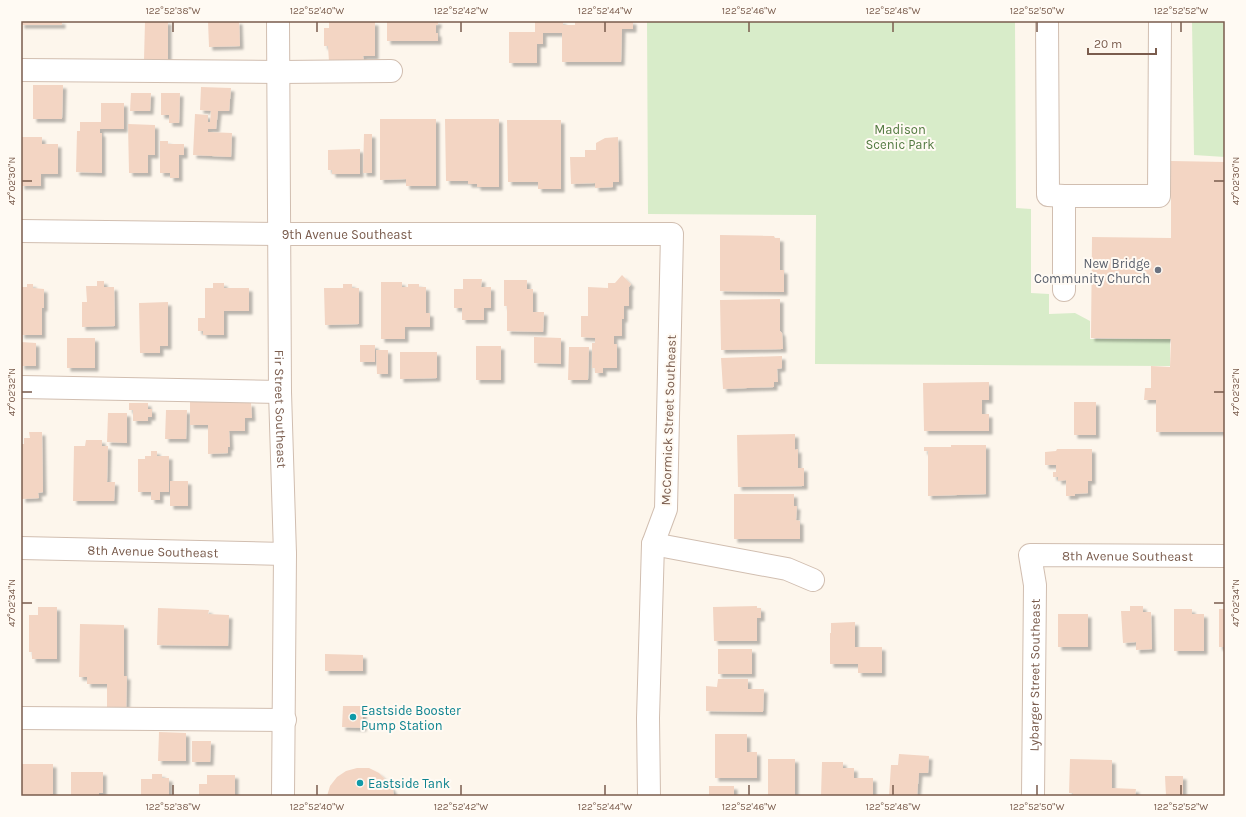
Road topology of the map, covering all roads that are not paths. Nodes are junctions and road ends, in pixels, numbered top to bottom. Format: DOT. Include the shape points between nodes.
graph roads {
  1 [pos="278,21"];
  2 [pos="1047,21"];
  3 [pos="1160,21"];
  4 [pos="21,70"];
  5 [pos="391,71"];
  6 [pos="280,72"];
  7 [pos="1064,196"];
  8 [pos="21,231"];
  9 [pos="280,234"];
  10 [pos="672,234"];
  11 [pos="1064,290"];
  12 [pos="21,387"];
  13 [pos="280,392"];
  14 [pos="653,544"];
  15 [pos="21,548"];
  16 [pos="285,554"];
  17 [pos="1030,555"];
  18 [pos="1225,556"];
  19 [pos="814,580"];
  20 [pos="21,718"];
  21 [pos="285,720"];
  22 [pos="283,796"];
  23 [pos="649,796"];
  24 [pos="1033,796"];
  1 -- 6 [label="street, Fir Street Southeast"];
  2 -- 7 [label="street" via="1048,195"];
  3 -- 7 [label="street" via="1159,196"];
  4 -- 6 [label="street"];
  5 -- 6 [label="street"];
  6 -- 9 [label="street, Fir Street Southeast"];
  7 -- 11 [label="street"];
  8 -- 9 [label="street, 9th Avenue Southeast"];
  9 -- 10 [label="street, 9th Avenue Southeast"];
  9 -- 13 [label="street, Fir Street Southeast"];
  10 -- 14 [label="street, McCormick Street Southeast" via="666,509"];
  12 -- 13 [label="street"];
  13 -- 16 [label="street, Fir Street Southeast"];
  14 -- 19 [label="street" via="787,569"];
  14 -- 23 [label="street, McCormick Street Southeast" via="648,718"];
  15 -- 16 [label="street, 8th Avenue Southeast"];
  16 -- 21 [label="street, Fir Street Southeast"];
  17 -- 18 [label="street, 8th Avenue Southeast"];
  17 -- 24 [label="street, Lybarger Street Southeast" via="1035,585"];
  20 -- 21 [label="street"];
  21 -- 22 [label="street, Fir Street Southeast"];
}
